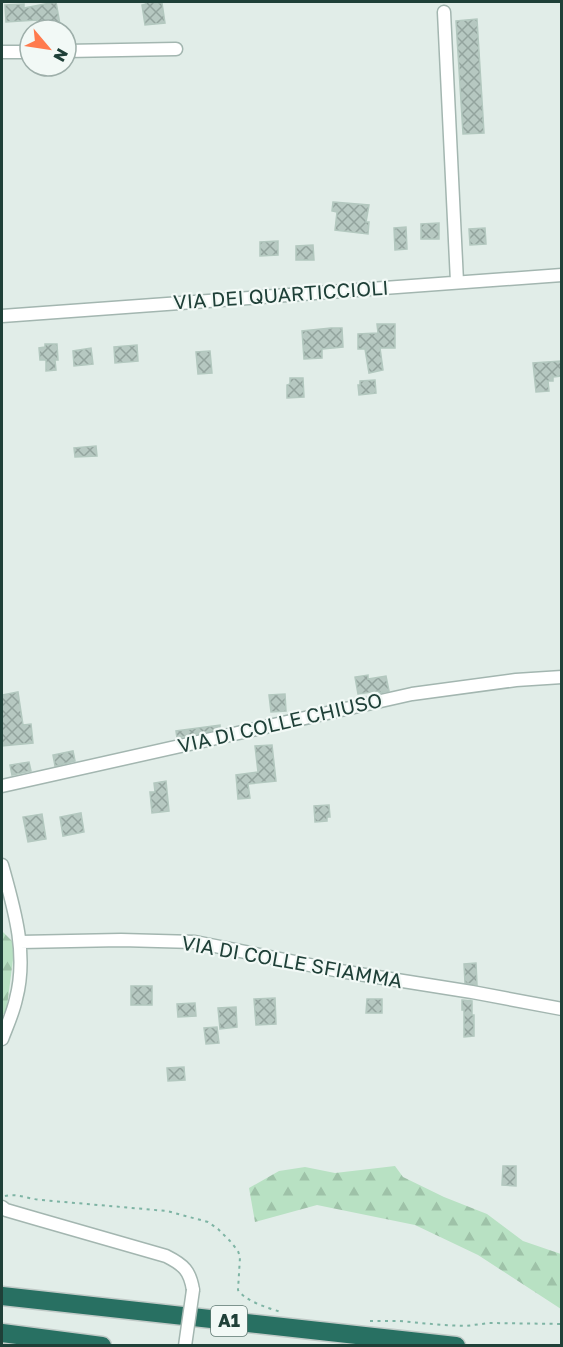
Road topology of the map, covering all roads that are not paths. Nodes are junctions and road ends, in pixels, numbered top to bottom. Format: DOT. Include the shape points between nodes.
graph roads {
  1 [pos="444,12"];
  2 [pos="176,49"];
  3 [pos="78,51"];
  4 [pos="2,52"];
  5 [pos="18,52"];
  6 [pos="561,274"];
  7 [pos="457,282"];
  8 [pos="2,316"];
  9 [pos="561,677"];
  10 [pos="2,786"];
  11 [pos="2,865"];
  12 [pos="20,942"];
  13 [pos="561,1009"];
  14 [pos="2,1039"];
  15 [pos="2,1207"];
  16 [pos="2,1296"];
  17 [pos="2,1333"];
  18 [pos="102,1346"];
  19 [pos="185,1346"];
  20 [pos="456,1346"];
  1 -- 7 [label="street"];
  2 -- 3 [label="street"];
  4 -- 5 [label="street"];
  6 -- 7 [label="street, VIA DEI QUARTICCIOLI"];
  7 -- 8 [label="street, VIA DEI QUARTICCIOLI"];
  9 -- 10 [label="street, VIA DI COLLE CHIUSO" via="412,694"];
  11 -- 12 [label="street"];
  12 -- 13 [label="street, VIA DI COLLE SFIAMMA" via="195,942"];
  12 -- 14 [label="street" via="17,997"];
  15 -- 19 [label="street, bridge" via="177,1262 192,1278 194,1290"];
  16 -- 20 [label="highway, A1"];
  17 -- 18 [label="highway"];
}
